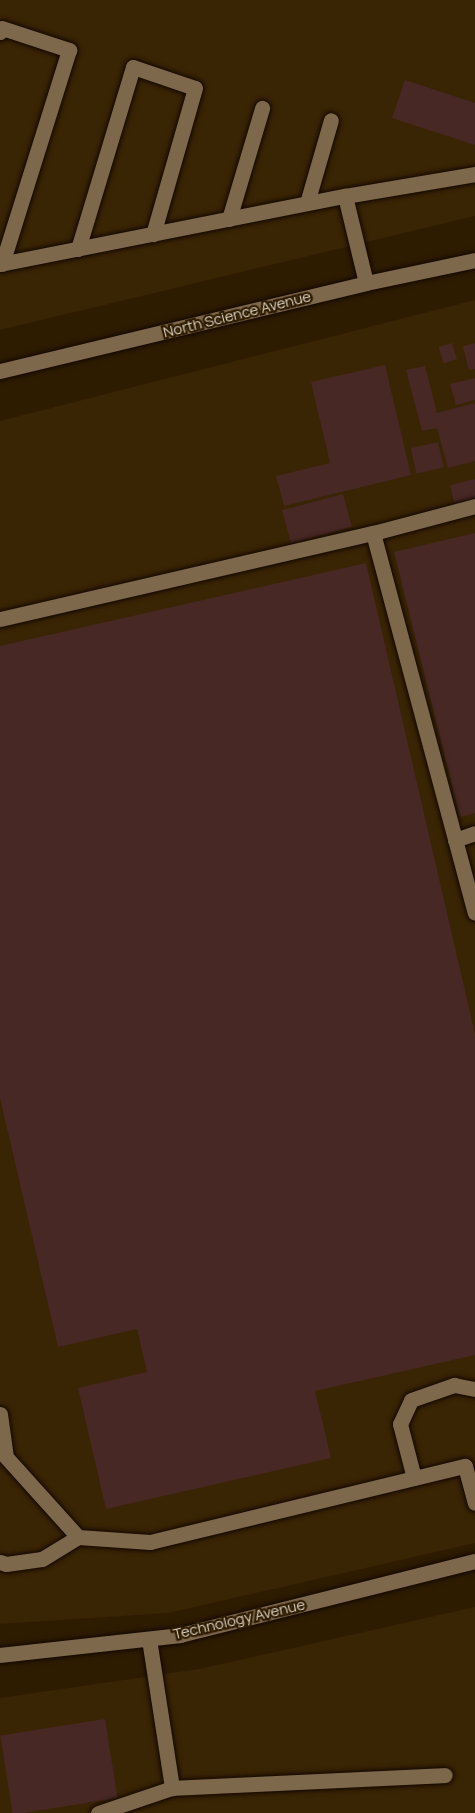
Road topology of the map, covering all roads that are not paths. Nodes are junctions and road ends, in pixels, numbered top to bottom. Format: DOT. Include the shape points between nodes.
graph roads {
  1 [pos="0,32"];
  2 [pos="262,108"];
  3 [pos="331,120"];
  4 [pos="475,174"];
  5 [pos="345,196"];
  6 [pos="307,203"];
  7 [pos="229,219"];
  8 [pos="153,234"];
  9 [pos="78,249"];
  10 [pos="475,260"];
  11 [pos="1,264"];
  12 [pos="366,283"];
  13 [pos="0,371"];
  14 [pos="475,506"];
  15 [pos="373,533"];
  16 [pos="0,619"];
  17 [pos="475,833"];
  18 [pos="455,840"];
  19 [pos="475,913"];
  20 [pos="475,1389"];
  21 [pos="0,1414"];
  22 [pos="470,1465"];
  23 [pos="414,1478"];
  24 [pos="475,1503"];
  25 [pos="78,1537"];
  26 [pos="475,1561"];
  27 [pos="0,1562"];
  28 [pos="149,1638"];
  29 [pos="0,1655"];
  30 [pos="445,1775"];
  31 [pos="172,1788"];
  32 [pos="99,1813"];
  1 -- 11 [label="street" via="2,28 69,50"];
  2 -- 7 [label="street"];
  3 -- 6 [label="street"];
  4 -- 5 [label="street"];
  5 -- 6 [label="street"];
  5 -- 12 [label="street"];
  6 -- 7 [label="street"];
  7 -- 8 [label="street"];
  8 -- 9 [label="street"];
  8 -- 9 [label="street" via="195,88 133,67"];
  9 -- 11 [label="street"];
  10 -- 12 [label="street, North Science Avenue"];
  12 -- 13 [label="street, North Science Avenue"];
  14 -- 15 [label="street"];
  15 -- 16 [label="street"];
  15 -- 18 [label="street"];
  17 -- 18 [label="street"];
  18 -- 19 [label="street"];
  20 -- 23 [label="street" via="454,1385 411,1400 400,1424"];
  21 -- 25 [label="street" via="6,1457"];
  22 -- 23 [label="street"];
  22 -- 24 [label="street"];
  23 -- 25 [label="street" via="150,1542"];
  25 -- 27 [label="street" via="42,1559"];
  26 -- 28 [label="street, Technology Avenue" via="180,1635"];
  28 -- 29 [label="street, Technology Avenue"];
  28 -- 31 [label="street"];
  30 -- 31 [label="street"];
  31 -- 32 [label="street"];
}
